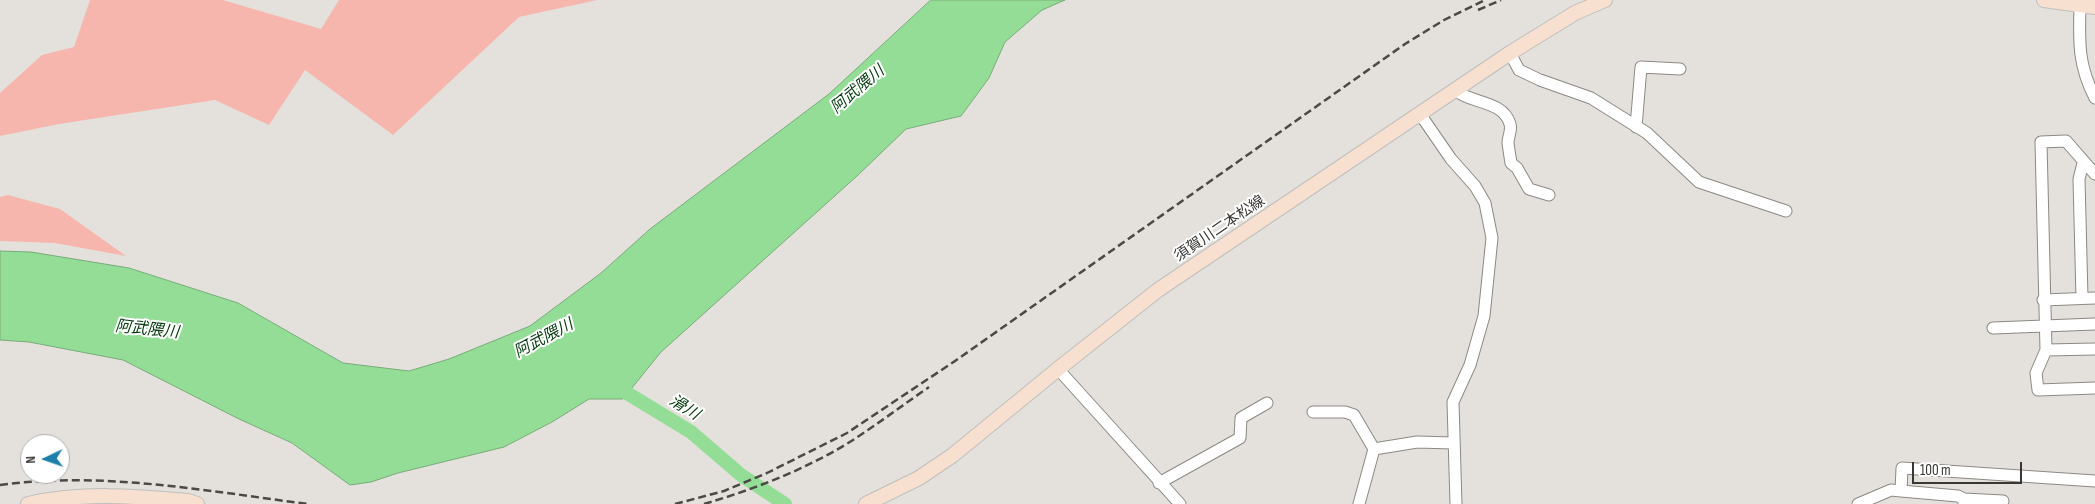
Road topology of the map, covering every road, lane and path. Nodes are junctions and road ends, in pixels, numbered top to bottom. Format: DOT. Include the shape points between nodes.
graph roads {
  1 [pos="1605,0"];
  2 [pos="2044,0"];
  3 [pos="2080,6"];
  4 [pos="2095,7"];
  5 [pos="1510,53"];
  6 [pos="1680,69"];
  7 [pos="1455,90"];
  8 [pos="2095,98"];
  9 [pos="1420,114"];
  10 [pos="1636,127"];
  11 [pos="2083,163"];
  12 [pos="2095,174"];
  13 [pos="1549,195"];
  14 [pos="1786,211"];
  15 [pos="2082,298"];
  16 [pos="2095,298"];
  17 [pos="2043,300"];
  18 [pos="2095,324"];
  19 [pos="2046,326"];
  20 [pos="1993,328"];
  21 [pos="2095,349"];
  22 [pos="2046,350"];
  23 [pos="1058,369"];
  24 [pos="2095,388"];
  25 [pos="1267,403"];
  26 [pos="1314,412"];
  27 [pos="1453,443"];
  28 [pos="1374,449"];
  29 [pos="2095,481"];
  30 [pos="1159,482"];
  31 [pos="1901,491"];
  32 [pos="126,500"];
  33 [pos="2003,500"];
  34 [pos="1964,502"];
  35 [pos="28,504"];
  36 [pos="197,504"];
  37 [pos="866,504"];
  38 [pos="1180,504"];
  39 [pos="1359,504"];
  40 [pos="1456,504"];
  41 [pos="1858,504"];
  1 -- 5 [label="main road, 須賀川二本松線" via="1575,13"];
  2 -- 3 [label="main road"];
  3 -- 4 [label="main road"];
  3 -- 8 [label="street" via="2081,66"];
  5 -- 7 [label="main road, 須賀川二本松線"];
  5 -- 10 [label="street" via="1519,70 1591,98"];
  6 -- 10 [label="street" via="1641,67"];
  7 -- 9 [label="main road, 須賀川二本松線"];
  7 -- 13 [label="street" via="1463,97 1496,106 1509,121 1511,163 1529,189"];
  9 -- 23 [label="main road, 須賀川二本松線" via="1158,290"];
  9 -- 27 [label="street" via="1485,203 1492,238 1484,316 1470,365 1453,402"];
  10 -- 14 [label="street" via="1699,182"];
  11 -- 12 [label="street"];
  11 -- 15 [label="street" via="2080,179"];
  11 -- 17 [label="street" via="2066,141 2041,142"];
  15 -- 16 [label="street"];
  15 -- 17 [label="street"];
  17 -- 19 [label="street"];
  18 -- 19 [label="street"];
  19 -- 20 [label="street"];
  19 -- 22 [label="street"];
  21 -- 22 [label="street"];
  22 -- 24 [label="street" via="2036,373 2038,390"];
  23 -- 30 [label="street"];
  23 -- 37 [label="main road, 須賀川二本松線" via="954,456 919,478"];
  25 -- 30 [label="street" via="1241,418 1240,438"];
  26 -- 28 [label="street" via="1354,415"];
  27 -- 28 [label="street" via="1418,442"];
  27 -- 40 [label="street"];
  28 -- 39 [label="street"];
  29 -- 31 [label="street" via="1902,468"];
  30 -- 38 [label="street"];
  31 -- 34 [label="street" via="1958,496"];
  31 -- 41 [label="street" via="1891,490"];
  32 -- 35 [label="main road" via="100,496"];
  32 -- 36 [label="main road"];
  33 -- 34 [label="street"];
}
